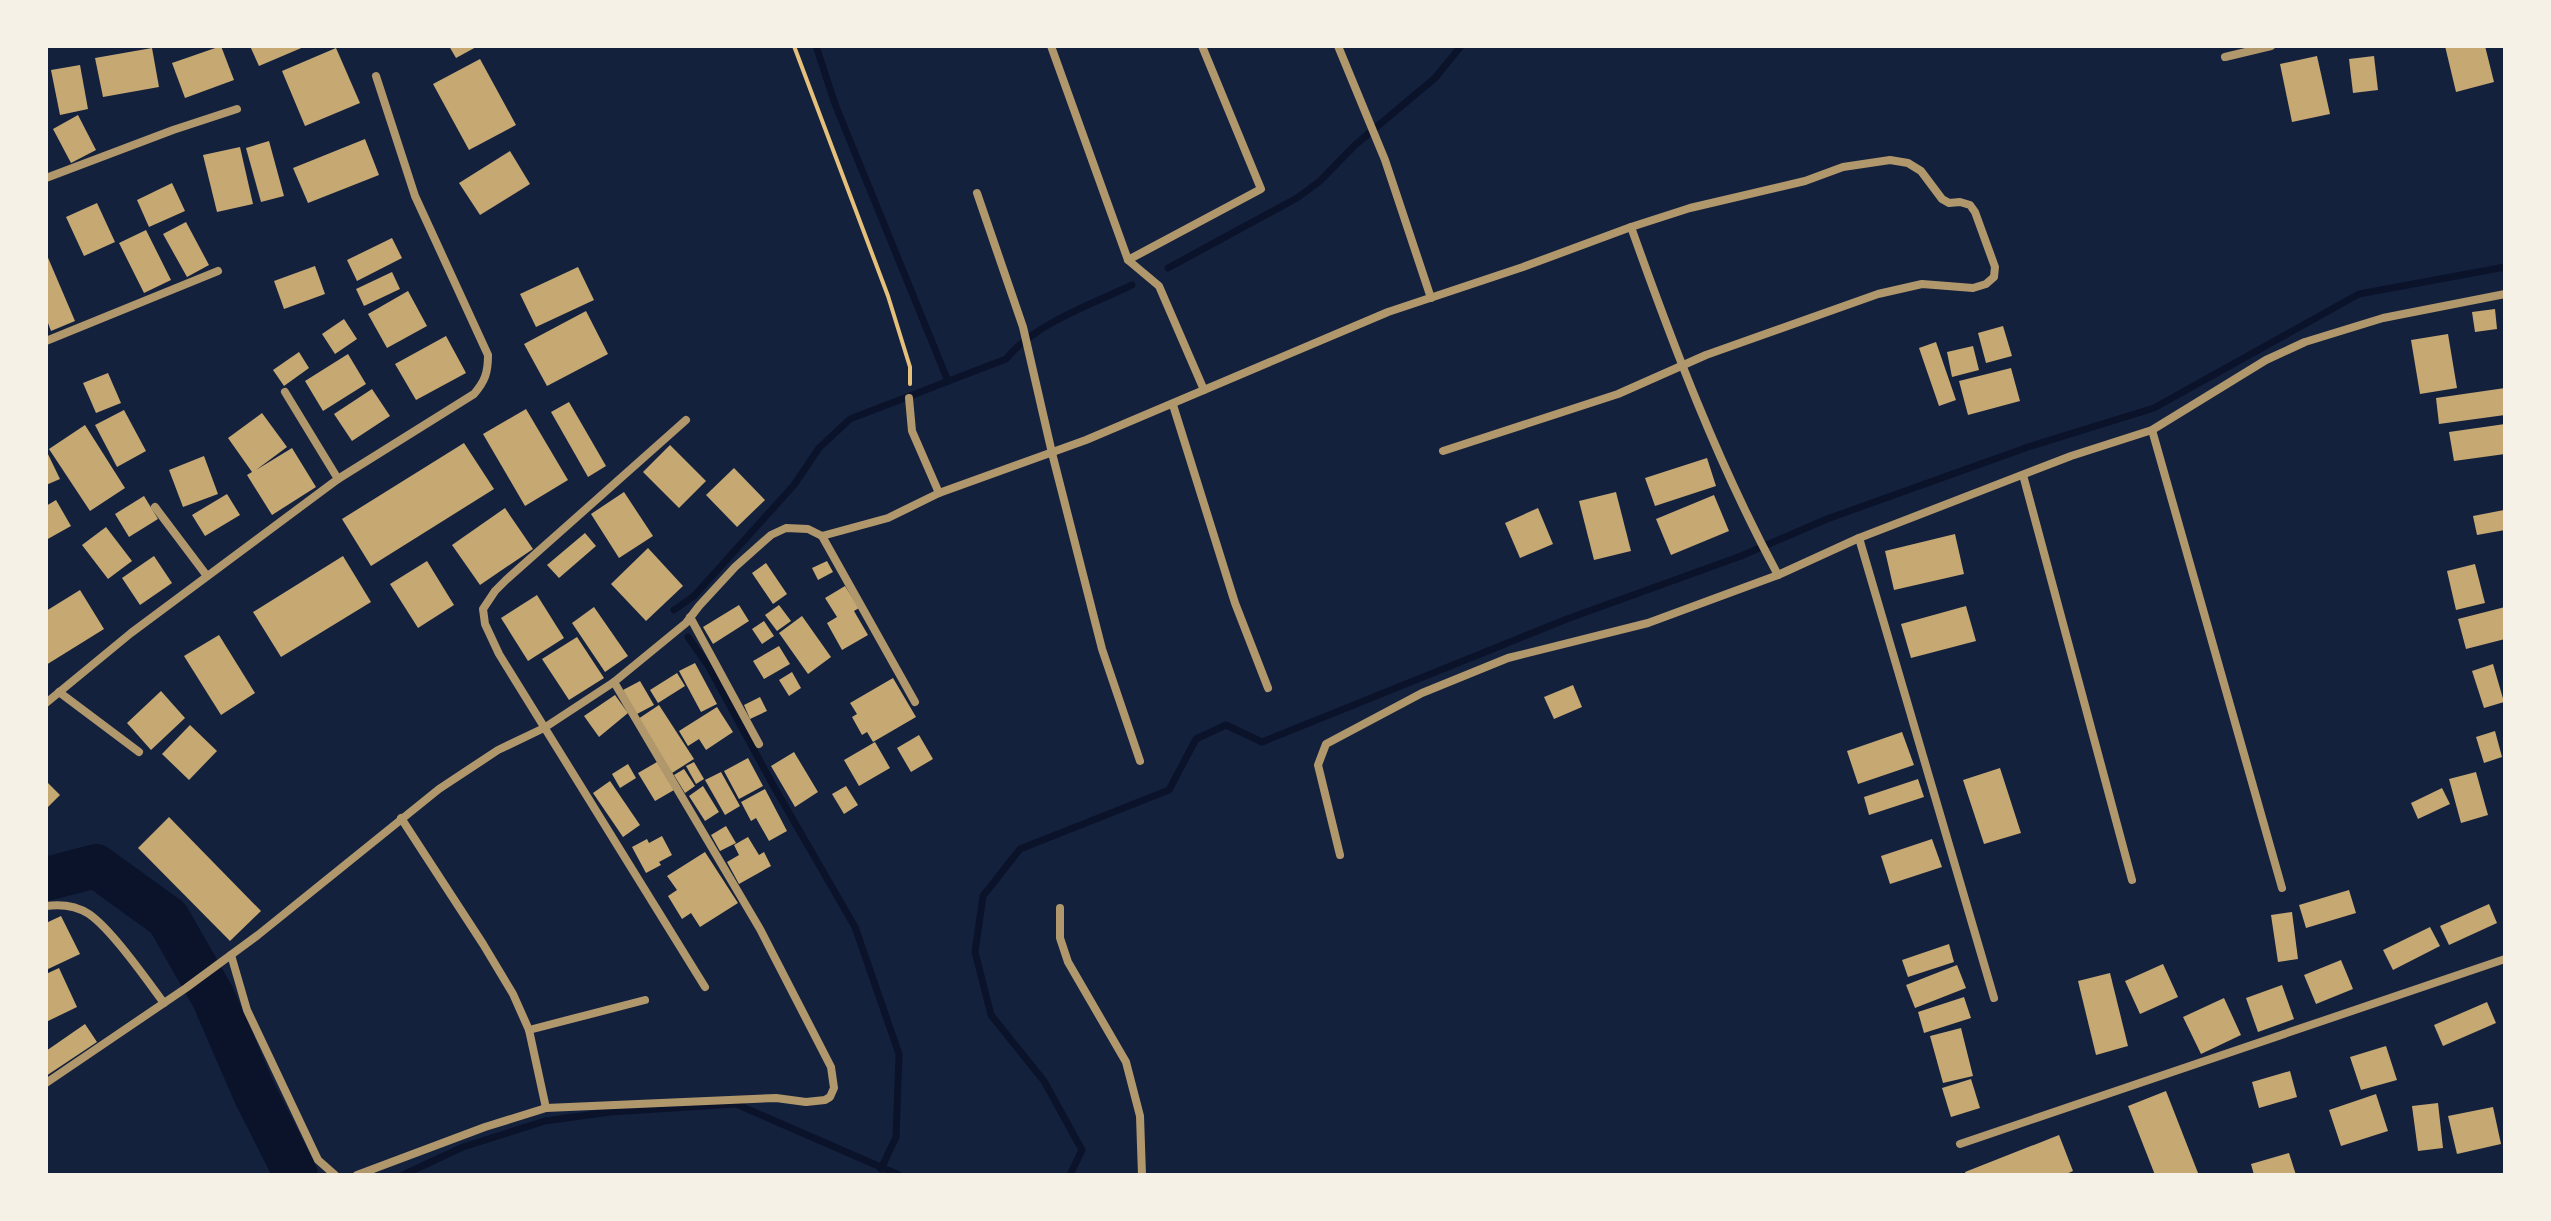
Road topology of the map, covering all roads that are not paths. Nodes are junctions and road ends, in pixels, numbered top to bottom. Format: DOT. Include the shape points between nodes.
graph roads {
  1 [pos="1051,46"];
  2 [pos="1202,46"];
  3 [pos="1338,46"];
  4 [pos="2271,46"];
  5 [pos="2225,57"];
  6 [pos="376,76"];
  7 [pos="237,109"];
  8 [pos="46,178"];
  9 [pos="977,193"];
  10 [pos="1631,227"];
  11 [pos="1128,260"];
  12 [pos="218,271"];
  13 [pos="2505,294"];
  14 [pos="1431,298"];
  15 [pos="46,341"];
  16 [pos="1681,366"];
  17 [pos="1204,390"];
  18 [pos="285,392"];
  19 [pos="909,398"];
  20 [pos="1173,405"];
  21 [pos="686,420"];
  22 [pos="2152,430"];
  23 [pos="1443,451"];
  24 [pos="1052,453"];
  25 [pos="2023,475"];
  26 [pos="338,479"];
  27 [pos="939,493"];
  28 [pos="155,507"];
  29 [pos="822,536"];
  30 [pos="1859,538"];
  31 [pos="1778,575"];
  32 [pos="207,576"];
  33 [pos="690,617"];
  34 [pos="614,682"];
  35 [pos="1268,688"];
  36 [pos="59,692"];
  37 [pos="915,702"];
  38 [pos="46,703"];
  39 [pos="544,728"];
  40 [pos="759,744"];
  41 [pos="139,752"];
  42 [pos="1140,761"];
  43 [pos="401,818"];
  44 [pos="1340,855"];
  45 [pos="2132,880"];
  46 [pos="2282,888"];
  47 [pos="46,906"];
  48 [pos="1060,908"];
  49 [pos="228,957"];
  50 [pos="2505,959"];
  51 [pos="705,987"];
  52 [pos="1994,998"];
  53 [pos="645,1000"];
  54 [pos="164,1003"];
  55 [pos="529,1030"];
  56 [pos="46,1083"];
  57 [pos="546,1108"];
  58 [pos="1960,1144"];
  59 [pos="335,1175"];
  60 [pos="357,1175"];
  61 [pos="1142,1175"];
  1 -- 11 [label="street"];
  2 -- 11 [label="street" via="1261,189"];
  3 -- 14 [label="street" via="1385,160"];
  4 -- 5 [label="street"];
  6 -- 26 [label="street" via="415,196 488,355 488,371 474,394"];
  7 -- 8 [label="street"];
  9 -- 24 [label="street" via="1023,327"];
  10 -- 14 [label="street"];
  10 -- 16 [label="street"];
  10 -- 16 [label="street" via="1843,167 1890,160 1921,171 1949,203 1970,205 1995,267 1986,284 1905,287 1878,294"];
  11 -- 17 [label="street" via="1159,286"];
  12 -- 15 [label="street"];
  13 -- 22 [label="street" via="2383,318 2305,342"];
  14 -- 17 [label="street"];
  16 -- 23 [label="street" via="1618,394"];
  16 -- 31 [label="street"];
  17 -- 20 [label="street"];
  18 -- 26 [label="street"];
  19 -- 27 [label="street" via="912,431"];
  20 -- 24 [label="street"];
  20 -- 35 [label="street" via="1235,603"];
  21 -- 39 [label="street" via="506,580 483,609 499,654"];
  22 -- 25 [label="street"];
  22 -- 46 [label="street"];
  24 -- 27 [label="street"];
  24 -- 42 [label="street" via="1102,649"];
  25 -- 30 [label="street"];
  25 -- 45 [label="street"];
  26 -- 32 [label="street"];
  27 -- 29 [label="street" via="888,518"];
  28 -- 32 [label="street"];
  29 -- 33 [label="street" via="786,528 771,535"];
  29 -- 37 [label="street"];
  30 -- 31 [label="street"];
  30 -- 52 [label="street"];
  31 -- 44 [label="street" via="1648,623 1508,658 1422,693 1326,744 1318,765"];
  32 -- 36 [label="street"];
  33 -- 34 [label="street"];
  33 -- 40 [label="street"];
  34 -- 39 [label="street"];
  34 -- 57 [label="street" via="760,929 831,1067 834,1088 830,1097 817,1102 776,1098"];
  36 -- 38 [label="street"];
  36 -- 41 [label="street"];
  39 -- 43 [label="street" via="498,750"];
  39 -- 51 [label="street"];
  43 -- 49 [label="street"];
  43 -- 55 [label="street" via="483,944"];
  47 -- 54 [label="street" via="67,904 89,914"];
  48 -- 61 [label="street" via="1060,938 1068,962 1126,1062 1140,1116"];
  49 -- 54 [label="street"];
  49 -- 59 [label="street" via="247,1010 318,1160"];
  50 -- 58 [label="street"];
  53 -- 55 [label="street"];
  54 -- 56 [label="street"];
  55 -- 57 [label="street"];
  57 -- 60 [label="street"];
}
